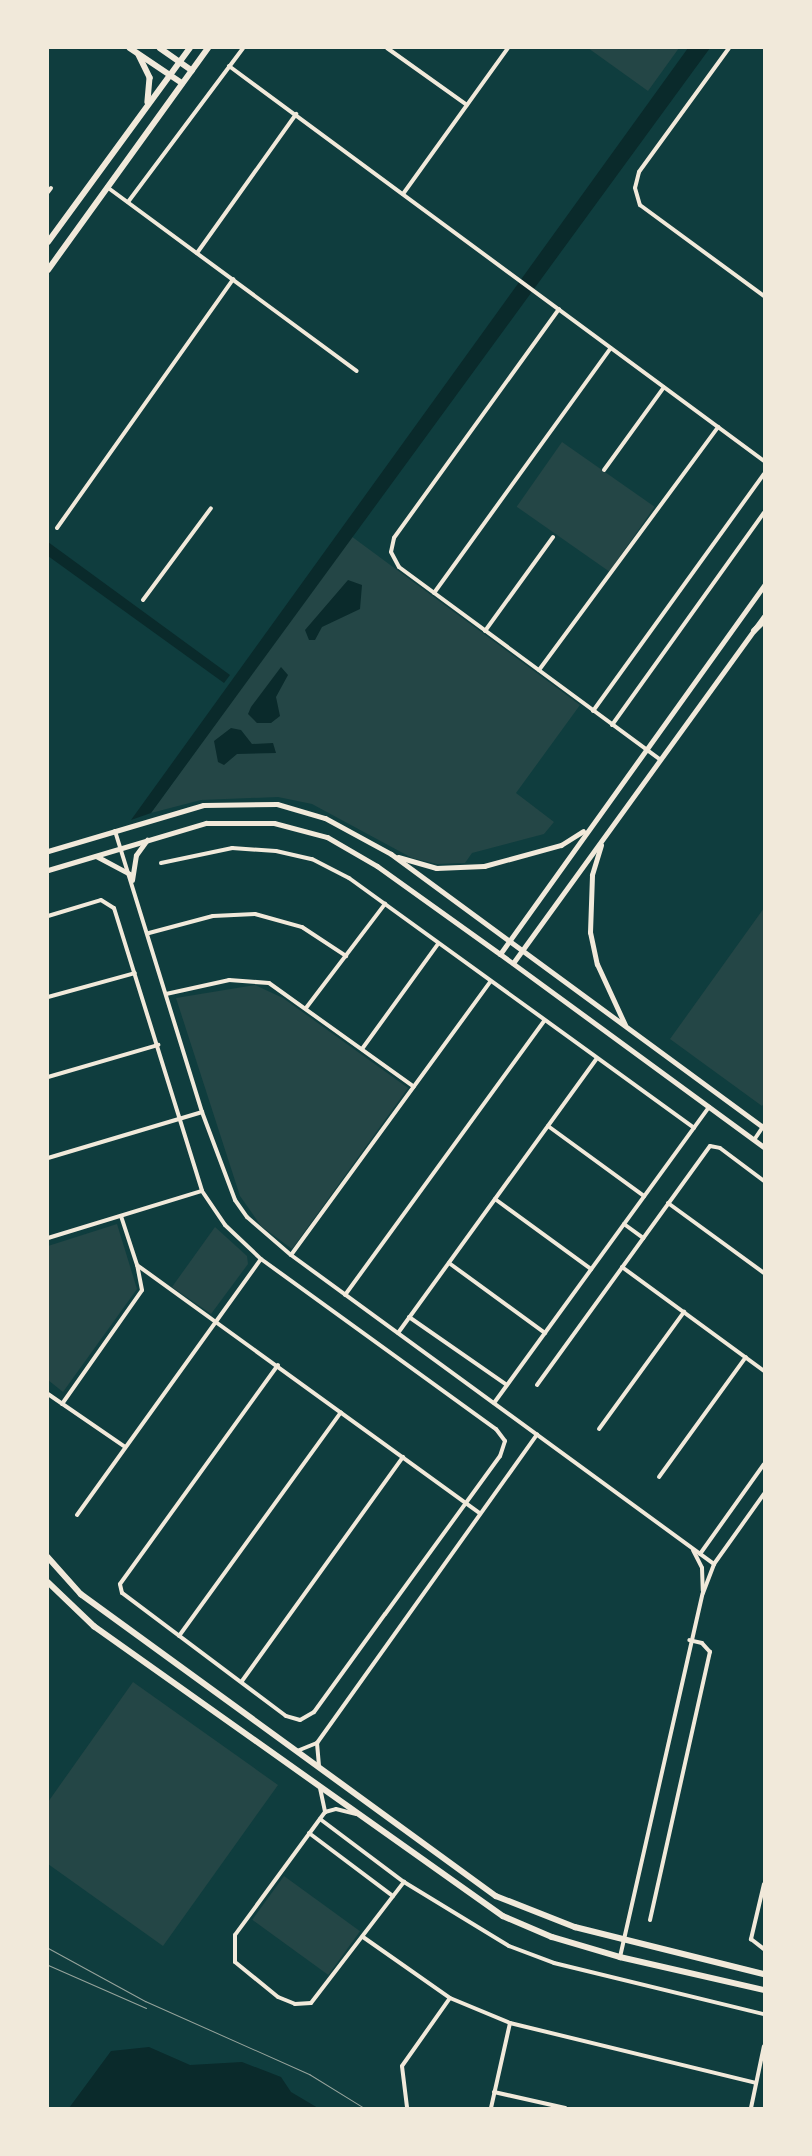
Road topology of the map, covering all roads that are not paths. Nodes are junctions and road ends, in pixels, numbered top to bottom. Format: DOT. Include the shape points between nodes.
graph roads {
  1 [pos="130,48"];
  2 [pos="160,48"];
  3 [pos="190,48"];
  4 [pos="208,48"];
  5 [pos="242,48"];
  6 [pos="387,48"];
  7 [pos="508,48"];
  8 [pos="729,48"];
  9 [pos="139,54"];
  10 [pos="180,62"];
  11 [pos="230,66"];
  12 [pos="192,70"];
  13 [pos="170,74"];
  14 [pos="182,83"];
  15 [pos="467,105"];
  16 [pos="146,107"];
  17 [pos="296,114"];
  18 [pos="107,187"];
  19 [pos="51,188"];
  20 [pos="48,192"];
  21 [pos="403,194"];
  22 [pos="128,202"];
  23 [pos="48,242"];
  24 [pos="196,253"];
  25 [pos="48,270"];
  26 [pos="233,280"];
  27 [pos="764,296"];
  28 [pos="559,309"];
  29 [pos="611,348"];
  30 [pos="358,370"];
  31 [pos="664,387"];
  32 [pos="718,427"];
  33 [pos="764,462"];
  34 [pos="604,470"];
  35 [pos="764,474"];
  36 [pos="210,508"];
  37 [pos="764,513"];
  38 [pos="57,528"];
  39 [pos="553,537"];
  40 [pos="764,585"];
  41 [pos="434,593"];
  42 [pos="143,600"];
  43 [pos="764,616"];
  44 [pos="764,620"];
  45 [pos="485,631"];
  46 [pos="754,631"];
  47 [pos="538,670"];
  48 [pos="593,711"];
  49 [pos="612,725"];
  50 [pos="644,748"];
  51 [pos="661,760"];
  52 [pos="589,827"];
  53 [pos="115,830"];
  54 [pos="603,839"];
  55 [pos="147,840"];
  56 [pos="121,847"];
  57 [pos="48,851"];
  58 [pos="391,854"];
  59 [pos="96,856"];
  60 [pos="162,863"];
  61 [pos="48,870"];
  62 [pos="131,877"];
  63 [pos="385,904"];
  64 [pos="48,916"];
  65 [pos="148,933"];
  66 [pos="508,942"];
  67 [pos="438,944"];
  68 [pos="521,951"];
  69 [pos="500,954"];
  70 [pos="346,956"];
  71 [pos="513,963"];
  72 [pos="135,974"];
  73 [pos="490,982"];
  74 [pos="166,994"];
  75 [pos="48,997"];
  76 [pos="306,1008"];
  77 [pos="544,1021"];
  78 [pos="626,1028"];
  79 [pos="158,1045"];
  80 [pos="362,1049"];
  81 [pos="596,1059"];
  82 [pos="48,1077"];
  83 [pos="414,1087"];
  84 [pos="709,1107"];
  85 [pos="202,1112"];
  86 [pos="180,1117"];
  87 [pos="548,1126"];
  88 [pos="764,1127"];
  89 [pos="694,1128"];
  90 [pos="754,1140"];
  91 [pos="764,1147"];
  92 [pos="48,1158"];
  93 [pos="764,1181"];
  94 [pos="202,1191"];
  95 [pos="644,1196"];
  96 [pos="495,1199"];
  97 [pos="668,1203"];
  98 [pos="121,1216"];
  99 [pos="624,1224"];
  100 [pos="48,1238"];
  101 [pos="643,1238"];
  102 [pos="291,1255"];
  103 [pos="261,1259"];
  104 [pos="449,1263"];
  105 [pos="137,1264"];
  106 [pos="622,1266"];
  107 [pos="591,1270"];
  108 [pos="764,1273"];
  109 [pos="345,1295"];
  110 [pos="684,1312"];
  111 [pos="410,1317"];
  112 [pos="218,1322"];
  113 [pos="398,1333"];
  114 [pos="545,1333"];
  115 [pos="746,1357"];
  116 [pos="278,1366"];
  117 [pos="764,1371"];
  118 [pos="507,1385"];
  119 [pos="537,1385"];
  120 [pos="48,1394"];
  121 [pos="494,1403"];
  122 [pos="62,1404"];
  123 [pos="341,1412"];
  124 [pos="599,1429"];
  125 [pos="537,1435"];
  126 [pos="125,1447"];
  127 [pos="403,1457"];
  128 [pos="764,1464"];
  129 [pos="659,1477"];
  130 [pos="764,1494"];
  131 [pos="466,1503"];
  132 [pos="480,1513"];
  133 [pos="77,1515"];
  134 [pos="691,1547"];
  135 [pos="700,1554"];
  136 [pos="48,1557"];
  137 [pos="714,1564"];
  138 [pos="48,1582"];
  139 [pos="703,1593"];
  140 [pos="179,1636"];
  141 [pos="689,1640"];
  142 [pos="242,1682"];
  143 [pos="317,1743"];
  144 [pos="294,1751"];
  145 [pos="320,1770"];
  146 [pos="319,1786"];
  147 [pos="325,1812"];
  148 [pos="356,1814"];
  149 [pos="320,1819"];
  150 [pos="309,1833"];
  151 [pos="404,1882"];
  152 [pos="764,1884"];
  153 [pos="393,1896"];
  154 [pos="650,1920"];
  155 [pos="363,1937"];
  156 [pos="624,1941"];
  157 [pos="764,1949"];
  158 [pos="620,1957"];
  159 [pos="764,1974"];
  160 [pos="763,1990"];
  161 [pos="450,1998"];
  162 [pos="764,2014"];
  163 [pos="510,2023"];
  164 [pos="764,2046"];
  165 [pos="756,2084"];
  166 [pos="494,2092"];
  167 [pos="407,2107"];
  168 [pos="491,2108"];
  169 [pos="565,2108"];
  170 [pos="751,2108"];
  1 -- 9 [label="main road"];
  2 -- 10 [label="main road"];
  3 -- 10 [label="main road"];
  4 -- 12 [label="main road"];
  5 -- 11 [label="street"];
  6 -- 15 [label="street"];
  7 -- 15 [label="street"];
  8 -- 27 [label="street" via="639,172 635,188 640,206"];
  9 -- 13 [label="main road"];
  9 -- 16 [label="main road" via="151,84"];
  10 -- 12 [label="main road"];
  10 -- 13 [label="main road"];
  11 -- 17 [label="street"];
  11 -- 22 [label="street"];
  12 -- 14 [label="main road"];
  13 -- 14 [label="main road"];
  13 -- 16 [label="main road"];
  14 -- 18 [label="main road"];
  15 -- 21 [label="street"];
  16 -- 23 [label="main road"];
  17 -- 21 [label="street"];
  17 -- 24 [label="street"];
  18 -- 22 [label="street"];
  18 -- 25 [label="main road"];
  19 -- 20 [label="street"];
  21 -- 28 [label="street"];
  22 -- 24 [label="street"];
  24 -- 26 [label="street"];
  26 -- 30 [label="street"];
  26 -- 38 [label="street"];
  28 -- 29 [label="street"];
  28 -- 41 [label="street" via="394,538 394,563"];
  29 -- 31 [label="street"];
  29 -- 41 [label="street"];
  31 -- 32 [label="street"];
  31 -- 34 [label="street"];
  32 -- 33 [label="street"];
  32 -- 47 [label="street"];
  35 -- 48 [label="street"];
  36 -- 42 [label="street"];
  37 -- 49 [label="street"];
  39 -- 45 [label="street"];
  40 -- 50 [label="main road"];
  41 -- 45 [label="street"];
  43 -- 46 [label="main road"];
  44 -- 46 [label="main road"];
  45 -- 47 [label="street"];
  46 -- 51 [label="main road"];
  47 -- 48 [label="street"];
  48 -- 49 [label="street"];
  49 -- 50 [label="street"];
  50 -- 51 [label="street"];
  50 -- 52 [label="main road"];
  51 -- 54 [label="main road"];
  52 -- 58 [label="main road" via="561,845 484,866 436,868"];
  52 -- 66 [label="main road"];
  53 -- 56 [label="street"];
  53 -- 57 [label="main road"];
  53 -- 58 [label="main road" via="202,806 276,804 325,818"];
  54 -- 68 [label="main road"];
  54 -- 78 [label="main road" via="592,876 590,932 601,973"];
  55 -- 56 [label="main road"];
  55 -- 62 [label="main road" via="136,854"];
  55 -- 69 [label="main road" via="229,821 310,831 354,851"];
  56 -- 59 [label="main road"];
  56 -- 62 [label="street"];
  58 -- 66 [label="main road"];
  59 -- 61 [label="main road"];
  59 -- 62 [label="main road"];
  60 -- 63 [label="street" via="232,848 276,851 320,863"];
  62 -- 65 [label="street"];
  63 -- 67 [label="street"];
  63 -- 70 [label="street"];
  64 -- 72 [label="street" via="101,900 118,914"];
  65 -- 70 [label="street" via="213,916 255,914 302,927"];
  65 -- 74 [label="street"];
  66 -- 68 [label="main road"];
  66 -- 69 [label="main road"];
  67 -- 73 [label="street"];
  67 -- 80 [label="street"];
  68 -- 71 [label="main road"];
  68 -- 78 [label="main road"];
  69 -- 71 [label="main road"];
  70 -- 76 [label="street"];
  71 -- 84 [label="main road"];
  72 -- 75 [label="street"];
  72 -- 79 [label="street"];
  73 -- 77 [label="street"];
  73 -- 83 [label="street"];
  74 -- 76 [label="street" via="252,979 287,993"];
  74 -- 85 [label="street"];
  76 -- 80 [label="street"];
  77 -- 81 [label="street"];
  77 -- 109 [label="street"];
  78 -- 88 [label="main road"];
  79 -- 82 [label="street"];
  79 -- 86 [label="street"];
  80 -- 83 [label="street"];
  81 -- 87 [label="street"];
  81 -- 89 [label="street"];
  83 -- 102 [label="street"];
  84 -- 89 [label="street"];
  84 -- 90 [label="main road"];
  85 -- 86 [label="street"];
  85 -- 102 [label="street" via="235,1200 259,1230"];
  86 -- 92 [label="street"];
  86 -- 94 [label="street"];
  87 -- 95 [label="street"];
  87 -- 96 [label="street"];
  88 -- 90 [label="street"];
  89 -- 95 [label="street"];
  90 -- 91 [label="main road"];
  93 -- 97 [label="street" via="720,1148 710,1146"];
  94 -- 98 [label="street"];
  94 -- 103 [label="street" via="224,1225"];
  95 -- 99 [label="street"];
  96 -- 104 [label="street"];
  96 -- 107 [label="street"];
  97 -- 101 [label="street"];
  97 -- 108 [label="street"];
  98 -- 100 [label="street"];
  98 -- 105 [label="street"];
  99 -- 101 [label="street"];
  99 -- 107 [label="street"];
  101 -- 106 [label="street"];
  102 -- 109 [label="street"];
  103 -- 112 [label="street"];
  103 -- 131 [label="street" via="502,1434 504,1449"];
  104 -- 111 [label="street"];
  104 -- 114 [label="street"];
  105 -- 112 [label="street"];
  105 -- 122 [label="street" via="142,1290"];
  106 -- 110 [label="street"];
  106 -- 119 [label="street"];
  107 -- 114 [label="street"];
  109 -- 113 [label="street"];
  110 -- 115 [label="street"];
  110 -- 124 [label="street"];
  111 -- 113 [label="street"];
  111 -- 118 [label="street"];
  112 -- 116 [label="street"];
  112 -- 126 [label="street"];
  113 -- 121 [label="street"];
  114 -- 118 [label="street"];
  115 -- 117 [label="street"];
  115 -- 129 [label="street"];
  116 -- 123 [label="street"];
  116 -- 140 [label="street" via="120,1584 122,1593"];
  118 -- 121 [label="street"];
  120 -- 122 [label="street"];
  121 -- 125 [label="street"];
  122 -- 126 [label="street"];
  123 -- 127 [label="street"];
  123 -- 140 [label="street"];
  125 -- 132 [label="street"];
  125 -- 134 [label="street"];
  126 -- 133 [label="street"];
  127 -- 131 [label="street"];
  127 -- 142 [label="street"];
  128 -- 135 [label="street"];
  130 -- 137 [label="street"];
  131 -- 132 [label="street"];
  131 -- 142 [label="street" via="314,1712 293,1719"];
  132 -- 143 [label="street"];
  134 -- 135 [label="street"];
  134 -- 139 [label="street" via="702,1568"];
  135 -- 137 [label="street"];
  136 -- 144 [label="main road" via="81,1594"];
  137 -- 139 [label="street"];
  138 -- 146 [label="main road" via="94,1626"];
  139 -- 141 [label="street"];
  140 -- 142 [label="street"];
  141 -- 154 [label="street" via="702,1643 710,1652"];
  141 -- 156 [label="street"];
  143 -- 144 [label="street"];
  143 -- 145 [label="street"];
  144 -- 145 [label="main road"];
  145 -- 156 [label="main road" via="496,1896 547,1918"];
  146 -- 147 [label="street"];
  146 -- 148 [label="main road"];
  147 -- 148 [label="street" via="336,1809"];
  147 -- 149 [label="street"];
  148 -- 158 [label="main road" via="503,1916 552,1937"];
  149 -- 150 [label="street"];
  149 -- 151 [label="street"];
  150 -- 153 [label="street"];
  150 -- 155 [label="street" via="235,1935 235,1962 278,1997 302,2005 319,1997"];
  151 -- 153 [label="street"];
  151 -- 162 [label="street" via="474,1928 554,1963"];
  152 -- 157 [label="street" via="750,1940"];
  153 -- 155 [label="street"];
  155 -- 161 [label="street"];
  156 -- 158 [label="street"];
  156 -- 159 [label="main road"];
  158 -- 160 [label="main road"];
  161 -- 163 [label="street"];
  161 -- 167 [label="street" via="402,2066"];
  163 -- 165 [label="street"];
  163 -- 166 [label="street"];
  164 -- 165 [label="street"];
  165 -- 170 [label="street"];
  166 -- 168 [label="street"];
  166 -- 169 [label="street"];
}
